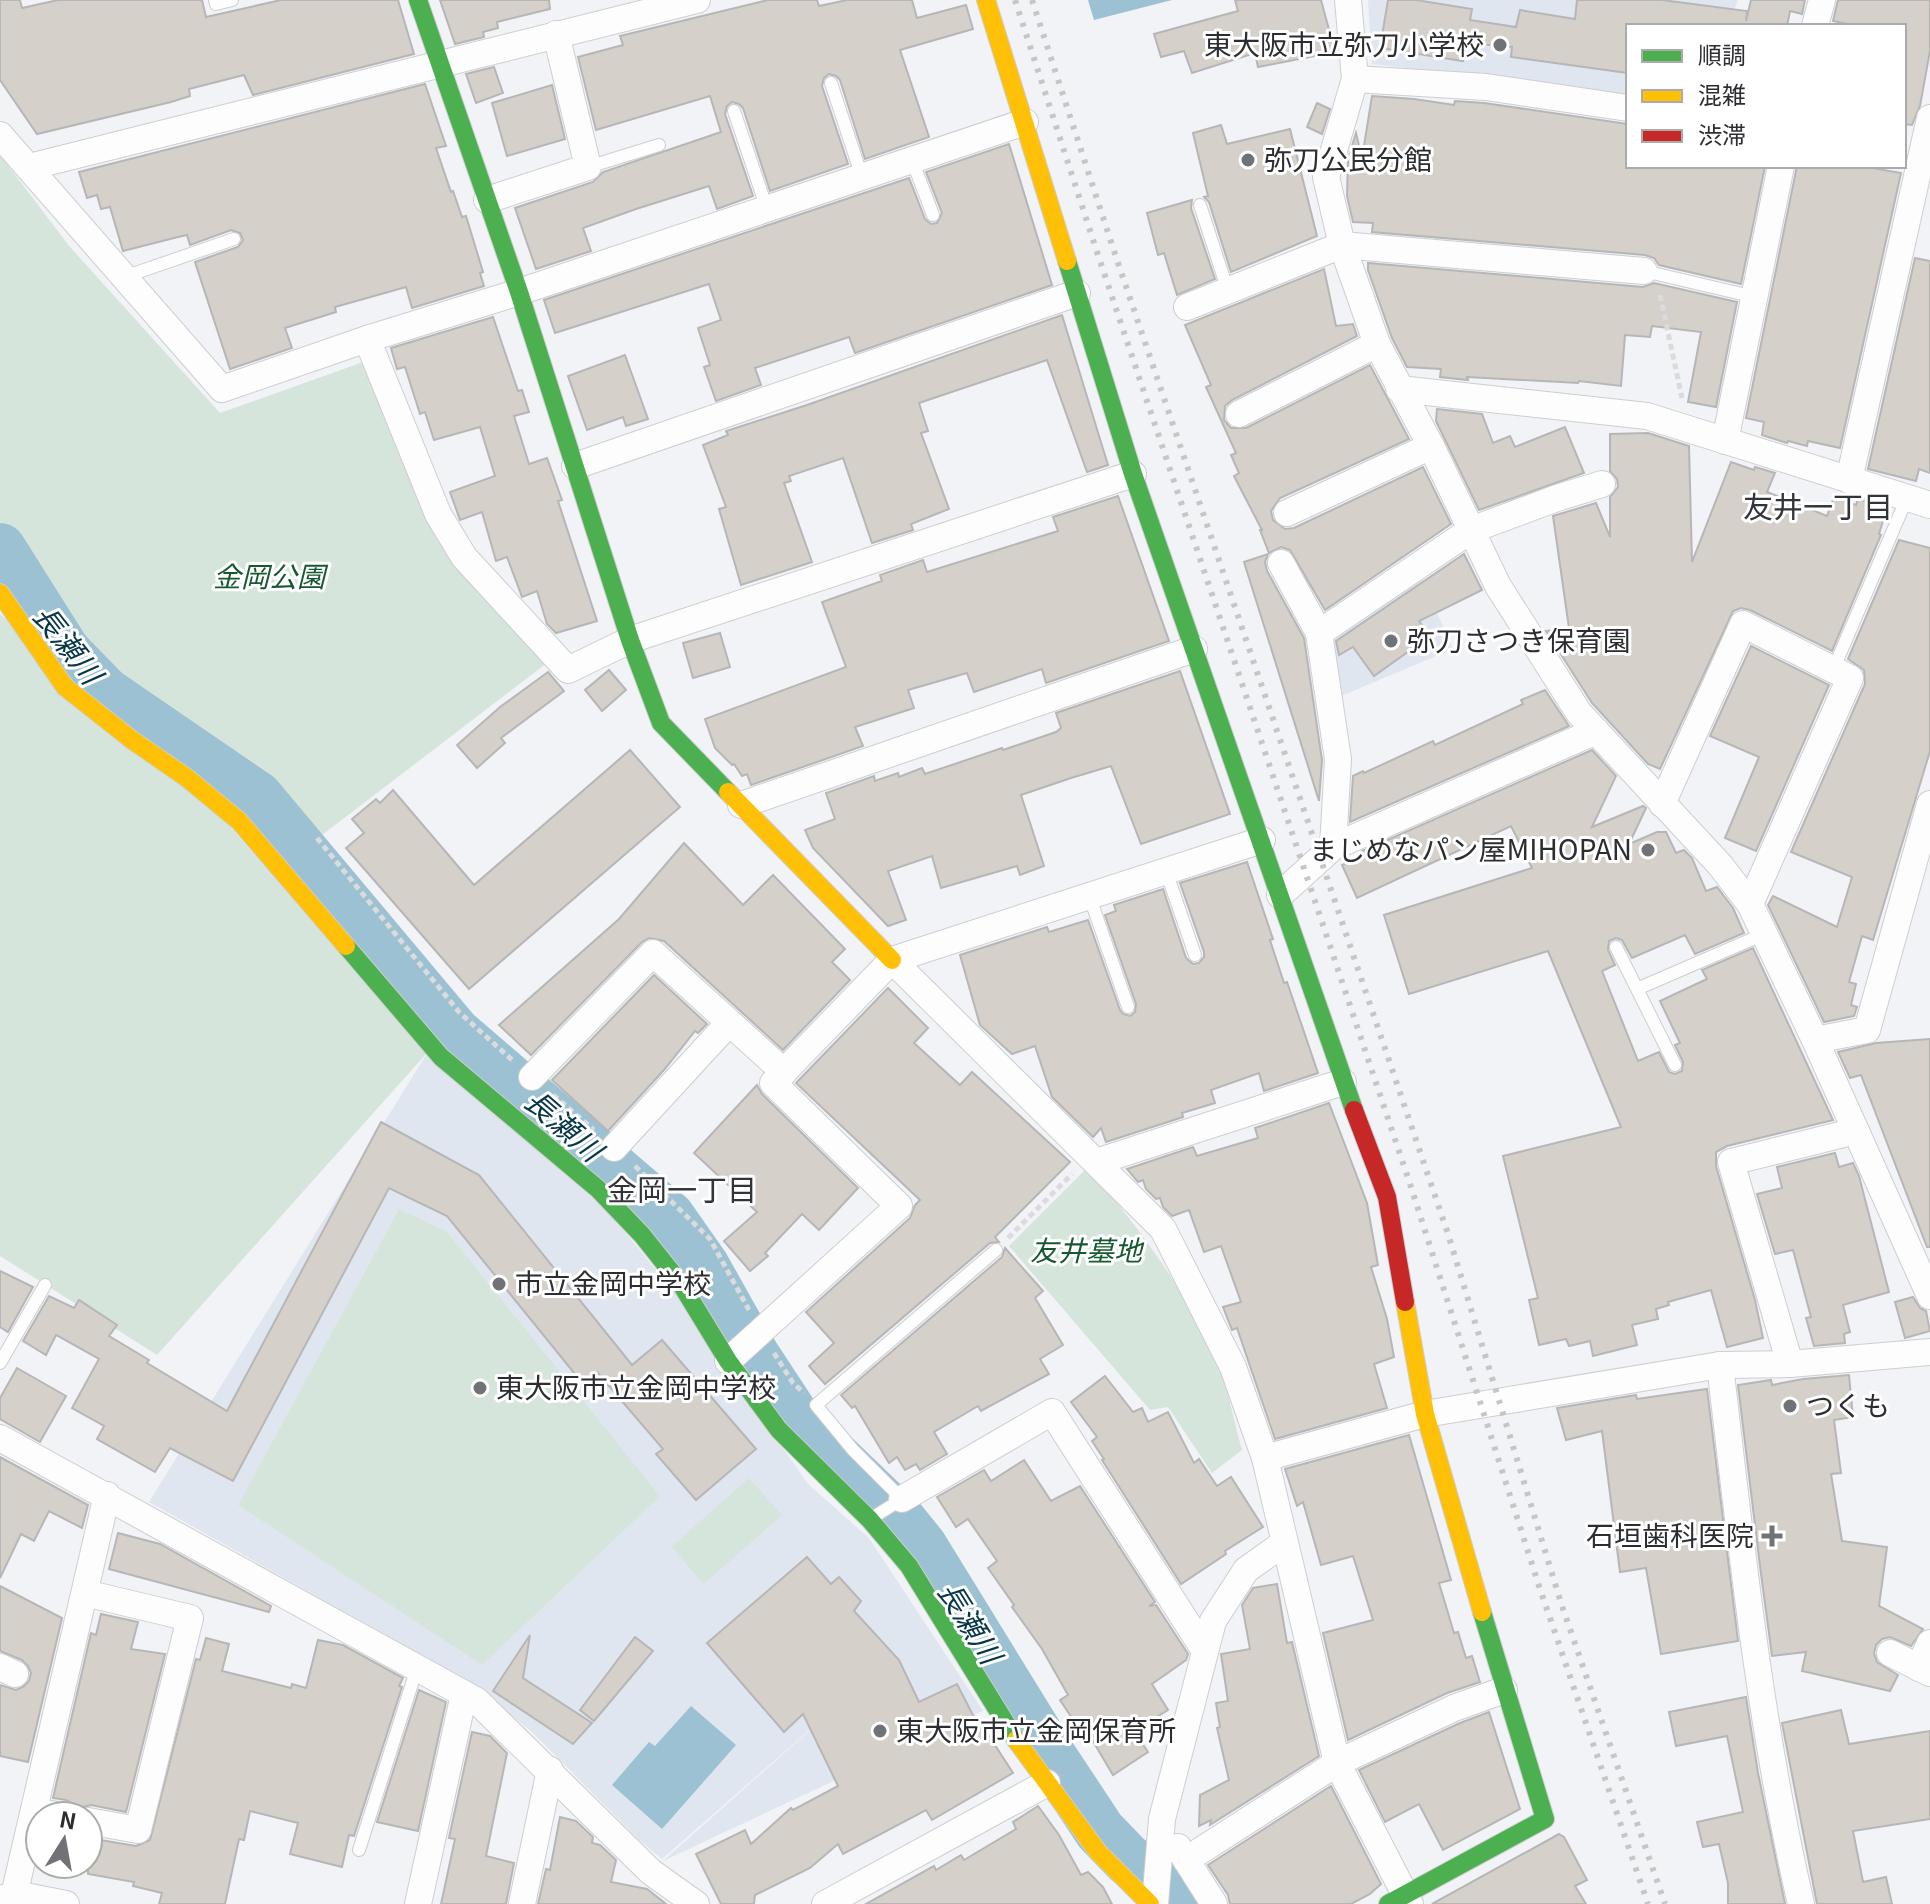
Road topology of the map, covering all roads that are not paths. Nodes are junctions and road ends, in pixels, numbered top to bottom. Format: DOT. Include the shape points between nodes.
graph roads {
  1 [pos="215,0"];
  2 [pos="232,0"];
  3 [pos="418,0"];
  4 [pos="697,0"];
  5 [pos="986,0"];
  6 [pos="1348,0"];
  7 [pos="1822,0"];
  8 [pos="1816,24"];
  9 [pos="556,34"];
  10 [pos="440,64"];
  11 [pos="1355,79"];
  12 [pos="831,83"];
  13 [pos="1626,108"];
  14 [pos="734,111"];
  15 [pos="1930,119"];
  16 [pos="1025,122"];
  17 [pos="0,135"];
  18 [pos="659,145"];
  19 [pos="912,160"];
  20 [pos="1912,162"];
  21 [pos="29,167"];
  22 [pos="588,167"];
  23 [pos="1781,168"];
  24 [pos="862,177"];
  25 [pos="487,200"];
  26 [pos="1200,205"];
  27 [pos="767,209"];
  28 [pos="933,215"];
  29 [pos="234,239"];
  30 [pos="1342,245"];
  31 [pos="1644,271"];
  32 [pos="124,277"];
  33 [pos="1228,291"];
  34 [pos="519,292"];
  35 [pos="1077,293"];
  36 [pos="1755,297"];
  37 [pos="1187,307"];
  38 [pos="367,339"];
  39 [pos="1377,344"];
  40 [pos="1399,389"];
  41 [pos="1239,414"];
  42 [pos="1725,441"];
  43 [pos="1431,446"];
  44 [pos="575,466"];
  45 [pos="1133,474"];
  46 [pos="1849,480"];
  47 [pos="1602,484"];
  48 [pos="1919,502"];
  49 [pos="1287,513"];
  50 [pos="1471,530"];
  51 [pos="1281,563"];
  52 [pos="0,593"];
  53 [pos="1319,633"];
  54 [pos="630,640"];
  55 [pos="1194,649"];
  56 [pos="1833,670"];
  57 [pos="1596,731"];
  58 [pos="1662,804"];
  59 [pos="1930,804"];
  60 [pos="741,805"];
  61 [pos="1262,840"];
  62 [pos="1333,847"];
  63 [pos="1166,871"];
  64 [pos="1089,895"];
  65 [pos="1280,895"];
  66 [pos="1750,904"];
  67 [pos="1764,934"];
  68 [pos="1616,947"];
  69 [pos="1195,955"];
  70 [pos="892,960"];
  71 [pos="1639,988"];
  72 [pos="1128,1007"];
  73 [pos="729,1023"];
  74 [pos="1815,1040"];
  75 [pos="1675,1065"];
  76 [pos="784,1072"];
  77 [pos="532,1077"];
  78 [pos="1343,1082"];
  79 [pos="1856,1131"];
  80 [pos="614,1148"];
  81 [pos="1093,1159"];
  82 [pos="996,1250"];
  83 [pos="45,1285"];
  84 [pos="1930,1296"];
  85 [pos="746,1345"];
  86 [pos="1930,1352"];
  87 [pos="0,1363"];
  88 [pos="1790,1364"];
  89 [pos="1720,1365"];
  90 [pos="1425,1414"];
  91 [pos="0,1438"];
  92 [pos="1265,1458"];
  93 [pos="107,1495"];
  94 [pos="887,1508"];
  95 [pos="1284,1543"];
  96 [pos="85,1593"];
  97 [pos="1930,1643"];
  98 [pos="1205,1651"];
  99 [pos="1890,1653"];
  100 [pos="417,1668"];
  101 [pos="1925,1670"];
  102 [pos="1504,1690"];
  103 [pos="464,1694"];
  104 [pos="1337,1763"];
  105 [pos="550,1770"];
  106 [pos="1047,1783"];
  107 [pos="37,1800"];
  108 [pos="1162,1819"];
  109 [pos="104,1824"];
  110 [pos="24,1846"];
  111 [pos="359,1850"];
  112 [pos="1186,1860"];
  113 [pos="8,1901"];
  114 [pos="1401,1901"];
  115 [pos="66,1904"];
  116 [pos="418,1904"];
  117 [pos="522,1904"];
  118 [pos="696,1904"];
  119 [pos="825,1904"];
  120 [pos="1152,1904"];
  121 [pos="1214,1904"];
  122 [pos="1801,1904"];
  1 -- 2 [label="lane"];
  3 -- 10 [label="street"];
  4 -- 9 [label="street"];
  5 -- 16 [label="street"];
  6 -- 11 [label="street"];
  7 -- 8 [label="street"];
  9 -- 10 [label="street"];
  9 -- 22 [label="street"];
  10 -- 21 [label="street"];
  10 -- 25 [label="street"];
  11 -- 13 [label="street" via="1486,87"];
  11 -- 30 [label="street" via="1326,177"];
  12 -- 24 [label="lane"];
  14 -- 27 [label="lane"];
  15 -- 20 [label="street"];
  16 -- 19 [label="street"];
  16 -- 35 [label="street"];
  17 -- 21 [label="street"];
  18 -- 22 [label="lane"];
  19 -- 24 [label="street"];
  19 -- 28 [label="lane"];
  20 -- 46 [label="street"];
  21 -- 32 [label="street"];
  22 -- 25 [label="street"];
  23 -- 36 [label="street"];
  24 -- 27 [label="street"];
  25 -- 34 [label="street"];
  26 -- 33 [label="lane"];
  27 -- 34 [label="street"];
  29 -- 32 [label="lane"];
  30 -- 31 [label="street"];
  30 -- 33 [label="street"];
  30 -- 39 [label="street"];
  31 -- 36 [label="lane"];
  32 -- 38 [label="street" via="222,389"];
  33 -- 37 [label="street"];
  34 -- 38 [label="street"];
  34 -- 44 [label="street"];
  35 -- 44 [label="street"];
  35 -- 45 [label="street"];
  36 -- 42 [label="street"];
  38 -- 54 [label="street" via="438,514 464,557 568,670"];
  39 -- 40 [label="street"];
  39 -- 41 [label="street"];
  40 -- 42 [label="street" via="1647,416"];
  40 -- 43 [label="street"];
  42 -- 46 [label="street"];
  43 -- 49 [label="street"];
  43 -- 50 [label="street"];
  44 -- 54 [label="street"];
  45 -- 54 [label="street"];
  45 -- 55 [label="street"];
  46 -- 48 [label="street"];
  47 -- 50 [label="street"];
  48 -- 56 [label="lane"];
  50 -- 53 [label="street"];
  50 -- 57 [label="street" via="1498,586 1579,713"];
  51 -- 53 [label="street"];
  52 -- 85 [label="street" via="65,687 239,821 441,1057 598,1189 681,1284"];
  53 -- 62 [label="street" via="1338,759"];
  54 -- 60 [label="street" via="661,723"];
  55 -- 60 [label="street"];
  55 -- 61 [label="street"];
  56 -- 58 [label="street" via="1743,624"];
  56 -- 66 [label="street" via="1850,678"];
  57 -- 58 [label="street"];
  57 -- 62 [label="street"];
  58 -- 66 [label="street"];
  59 -- 74 [label="street" via="1867,1030"];
  60 -- 70 [label="street"];
  61 -- 63 [label="street"];
  61 -- 65 [label="street"];
  62 -- 65 [label="street"];
  63 -- 64 [label="street"];
  63 -- 69 [label="lane"];
  64 -- 70 [label="street"];
  64 -- 72 [label="lane"];
  65 -- 78 [label="street"];
  66 -- 67 [label="street"];
  67 -- 71 [label="lane"];
  67 -- 74 [label="street"];
  68 -- 71 [label="lane"];
  70 -- 76 [label="street"];
  70 -- 81 [label="street"];
  71 -- 75 [label="lane"];
  73 -- 76 [label="street"];
  73 -- 77 [label="street" via="653,953"];
  73 -- 80 [label="street"];
  74 -- 79 [label="street"];
  76 -- 85 [label="street" via="773,1083 899,1206"];
  78 -- 81 [label="street"];
  78 -- 90 [label="street" via="1387,1197"];
  79 -- 84 [label="street"];
  79 -- 88 [label="street" via="1731,1162"];
  81 -- 92 [label="street" via="1163,1229 1233,1367"];
  82 -- 94 [label="lane" via="816,1405 853,1450"];
  83 -- 87 [label="lane"];
  85 -- 94 [label="street" via="779,1430"];
  86 -- 88 [label="street"];
  88 -- 89 [label="street"];
  89 -- 90 [label="street"];
  89 -- 122 [label="street" via="1753,1643"];
  90 -- 92 [label="street"];
  90 -- 102 [label="street"];
  91 -- 93 [label="street"];
  92 -- 95 [label="street"];
  93 -- 96 [label="street"];
  93 -- 100 [label="street"];
  94 -- 98 [label="street" via="1052,1412"];
  94 -- 106 [label="street" via="909,1566"];
  95 -- 98 [label="street" via="1246,1570 1213,1621"];
  95 -- 104 [label="street"];
  96 -- 107 [label="street"];
  96 -- 109 [label="street" via="190,1618 138,1830"];
  97 -- 101 [label="street"];
  98 -- 108 [label="street"];
  99 -- 101 [label="street"];
  100 -- 103 [label="street"];
  100 -- 111 [label="lane"];
  102 -- 104 [label="street"];
  102 -- 114 [label="street" via="1545,1819"];
  103 -- 105 [label="street"];
  103 -- 116 [label="street"];
  104 -- 112 [label="street"];
  104 -- 114 [label="street"];
  105 -- 117 [label="street"];
  105 -- 118 [label="street" via="651,1872"];
  106 -- 119 [label="street"];
  106 -- 120 [label="street" via="1098,1852"];
  108 -- 112 [label="street"];
  108 -- 120 [label="street"];
  110 -- 113 [label="street"];
  112 -- 121 [label="street"];
  113 -- 115 [label="street" via="15,1894"];
}
